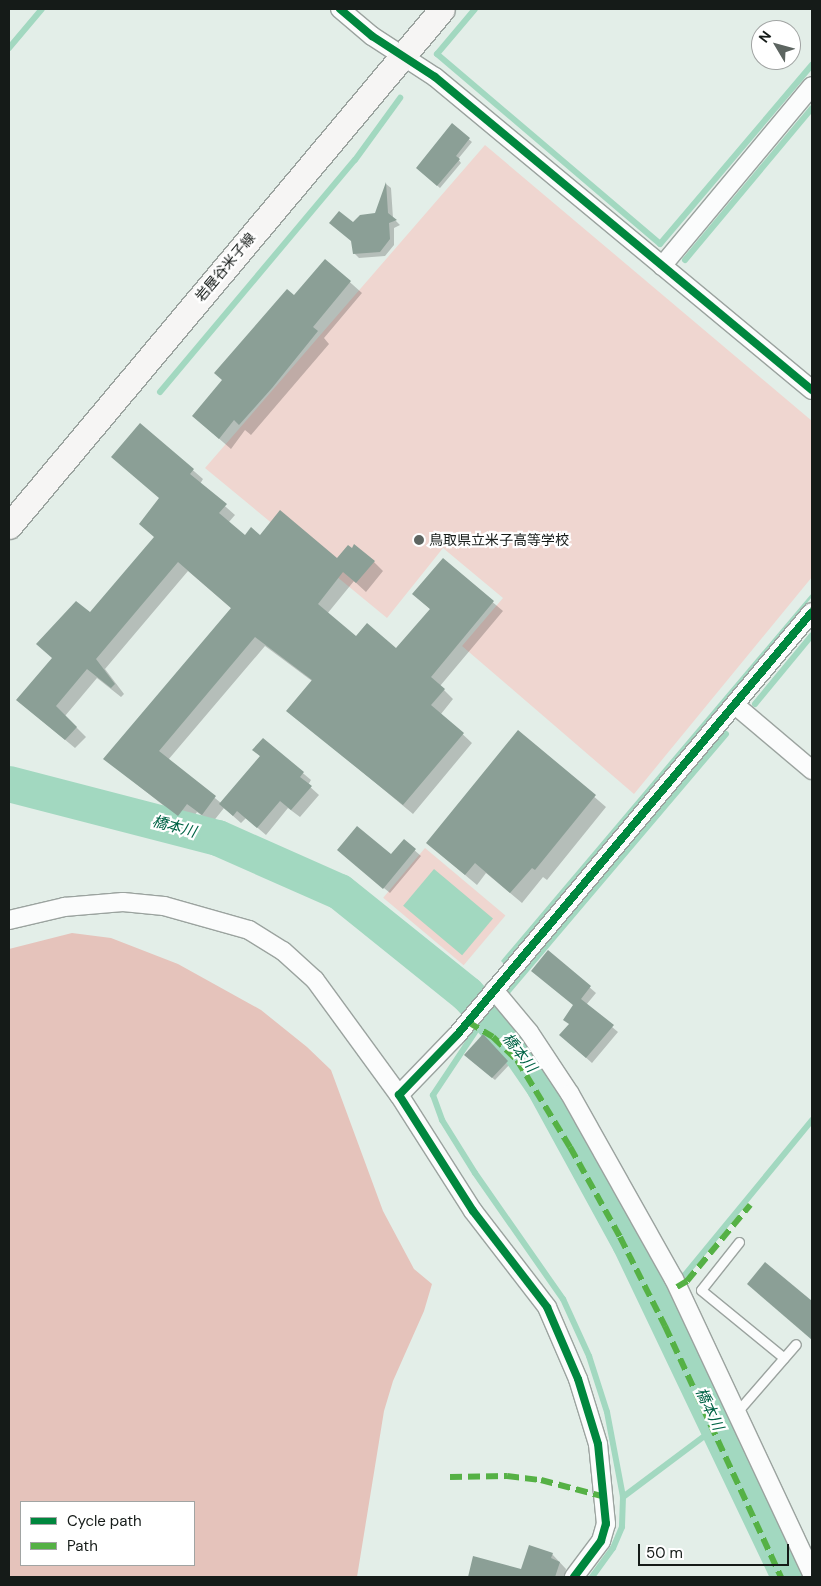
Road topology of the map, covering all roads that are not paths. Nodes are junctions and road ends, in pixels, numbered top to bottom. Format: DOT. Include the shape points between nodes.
graph roads {
  1 [pos="340,9"];
  2 [pos="442,9"];
  3 [pos="403,54"];
  4 [pos="812,86"];
  5 [pos="662,266"];
  6 [pos="812,390"];
  7 [pos="9,526"];
  8 [pos="812,612"];
  9 [pos="735,705"];
  10 [pos="812,770"];
  11 [pos="9,920"];
  12 [pos="492,993"];
  13 [pos="399,1095"];
  14 [pos="739,1242"];
  15 [pos="796,1344"];
  16 [pos="784,1358"];
  17 [pos="736,1413"];
  18 [pos="812,1574"];
  19 [pos="574,1577"];
  1 -- 3 [label="street" via="372,36"];
  2 -- 3 [label="main road, 岩屋谷米子線"];
  3 -- 5 [label="street" via="436,77"];
  3 -- 7 [label="main road, 岩屋谷米子線"];
  4 -- 5 [label="street"];
  5 -- 6 [label="street"];
  8 -- 9 [label="street"];
  9 -- 10 [label="street"];
  9 -- 12 [label="street"];
  11 -- 13 [label="street" via="64,907 123,902 164,906 249,930 283,952 315,980"];
  12 -- 13 [label="street"];
  12 -- 17 [label="street" via="529,1032 570,1094 674,1279"];
  13 -- 19 [label="street" via="473,1211 547,1307 578,1379 598,1444 606,1524 601,1541"];
  14 -- 16 [label="lane" via="701,1290"];
  15 -- 16 [label="lane"];
  16 -- 17 [label="lane"];
  17 -- 18 [label="street"];
}
